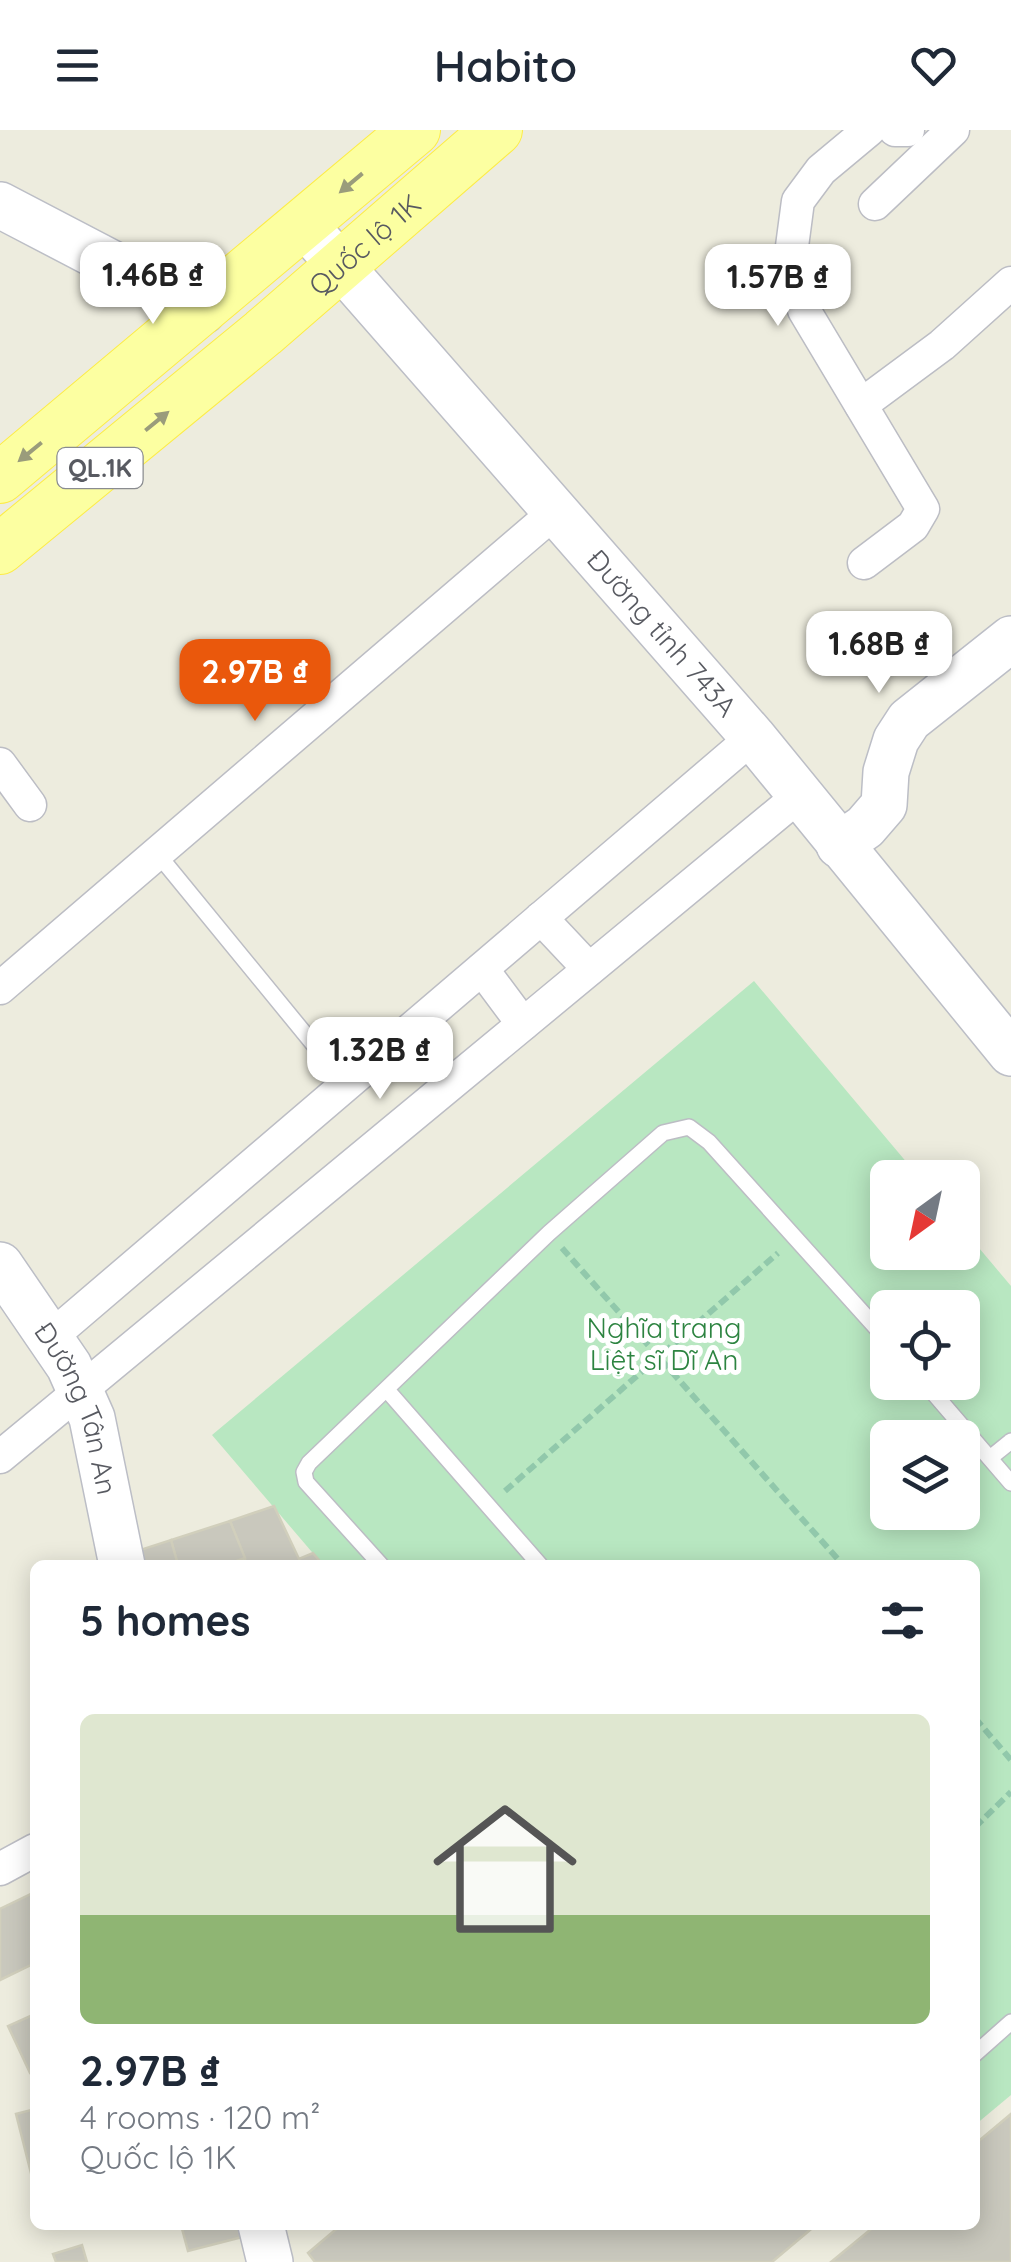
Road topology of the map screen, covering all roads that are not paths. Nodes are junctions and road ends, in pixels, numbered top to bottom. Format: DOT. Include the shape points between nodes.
graph roads {
  1 [pos="415,130"];
  2 [pos="497,130"];
  3 [pos="869,130"];
  4 [pos="894,130"];
  5 [pos="908,130"];
  6 [pos="953,130"];
  7 [pos="875,204"];
  8 [pos="0,205"];
  9 [pos="303,223"];
  10 [pos="338,266"];
  11 [pos="1011,283"];
  12 [pos="203,311"];
  13 [pos="264,333"];
  14 [pos="861,405"];
  15 [pos="0,478"];
  16 [pos="555,512"];
  17 [pos="0,549"];
  18 [pos="864,563"];
  19 [pos="1011,639"];
  20 [pos="753,737"];
  21 [pos="0,764"];
  22 [pos="800,795"];
  23 [pos="30,805"];
  24 [pos="839,845"];
  25 [pos="156,852"];
  26 [pos="540,918"];
  27 [pos="482,969"];
  28 [pos="589,969"];
  29 [pos="0,988"];
  30 [pos="524,1024"];
  31 [pos="1011,1053"];
  32 [pos="346,1084"];
  33 [pos="0,1265"];
  34 [pos="870,1320"];
  35 [pos="51,1337"];
  36 [pos="81,1390"];
  37 [pos="387,1390"];
  38 [pos="940,1400"];
  39 [pos="1011,1441"];
  40 [pos="0,1457"];
  41 [pos="990,1458"];
  42 [pos="1011,1483"];
  43 [pos="121,1560"];
  44 [pos="376,1560"];
  45 [pos="536,1560"];
  46 [pos="30,1853"];
  47 [pos="0,1869"];
  48 [pos="1011,2022"];
  49 [pos="980,2050"];
  50 [pos="262,2230"];
  51 [pos="270,2262"];
  1 -- 9 [label="main road, Quốc lộ 1K / QL.1K, one-way"];
  2 -- 10 [label="main road, Quốc lộ 1K / QL.1K"];
  3 -- 14 [label="street" via="821,170 798,201 791,254 804,310"];
  4 -- 5 [label="street"];
  6 -- 7 [label="street"];
  8 -- 12 [label="main road"];
  9 -- 10 [label="main road, Đường tỉnh 743A"];
  9 -- 12 [label="main road, Quốc lộ 1K / QL.1K"];
  10 -- 13 [label="main road, Quốc lộ 1K / QL.1K"];
  10 -- 16 [label="main road, Đường tỉnh 743A"];
  11 -- 14 [label="street"];
  12 -- 13 [label="main road"];
  12 -- 15 [label="main road, Quốc lộ 1K / QL.1K, one-way"];
  17 -- 13 [label="main road, Quốc lộ 1K / QL.1K, one-way"];
  14 -- 18 [label="street" via="922,508 913,526"];
  16 -- 20 [label="main road, Đường tỉnh 743A"];
  16 -- 25 [label="street"];
  19 -- 24 [label="main road" via="908,720 886,772 884,805"];
  20 -- 22 [label="main road, Đường tỉnh 743A"];
  20 -- 26 [label="street"];
  21 -- 23 [label="street"];
  22 -- 24 [label="main road, Đường tỉnh 743A"];
  22 -- 28 [label="street"];
  24 -- 31 [label="main road, Đường tỉnh 743A"];
  25 -- 29 [label="street"];
  25 -- 32 [label="lane"];
  26 -- 27 [label="street"];
  26 -- 28 [label="street"];
  27 -- 30 [label="street"];
  27 -- 32 [label="street"];
  28 -- 30 [label="street"];
  30 -- 36 [label="street"];
  32 -- 35 [label="street"];
  33 -- 35 [label="main road, Đường Tân An"];
  34 -- 37 [label="lane" via="689,1127 662,1132"];
  35 -- 36 [label="main road, Đường Tân An"];
  36 -- 40 [label="street"];
  36 -- 43 [label="main road, Đường Tân An"];
  37 -- 44 [label="lane" via="304,1472"];
  37 -- 45 [label="lane"];
  38 -- 41 [label="lane"];
  39 -- 41 [label="lane"];
  41 -- 42 [label="lane"];
  46 -- 47 [label="street"];
  48 -- 49 [label="lane"];
  50 -- 51 [label="main road"];
}
